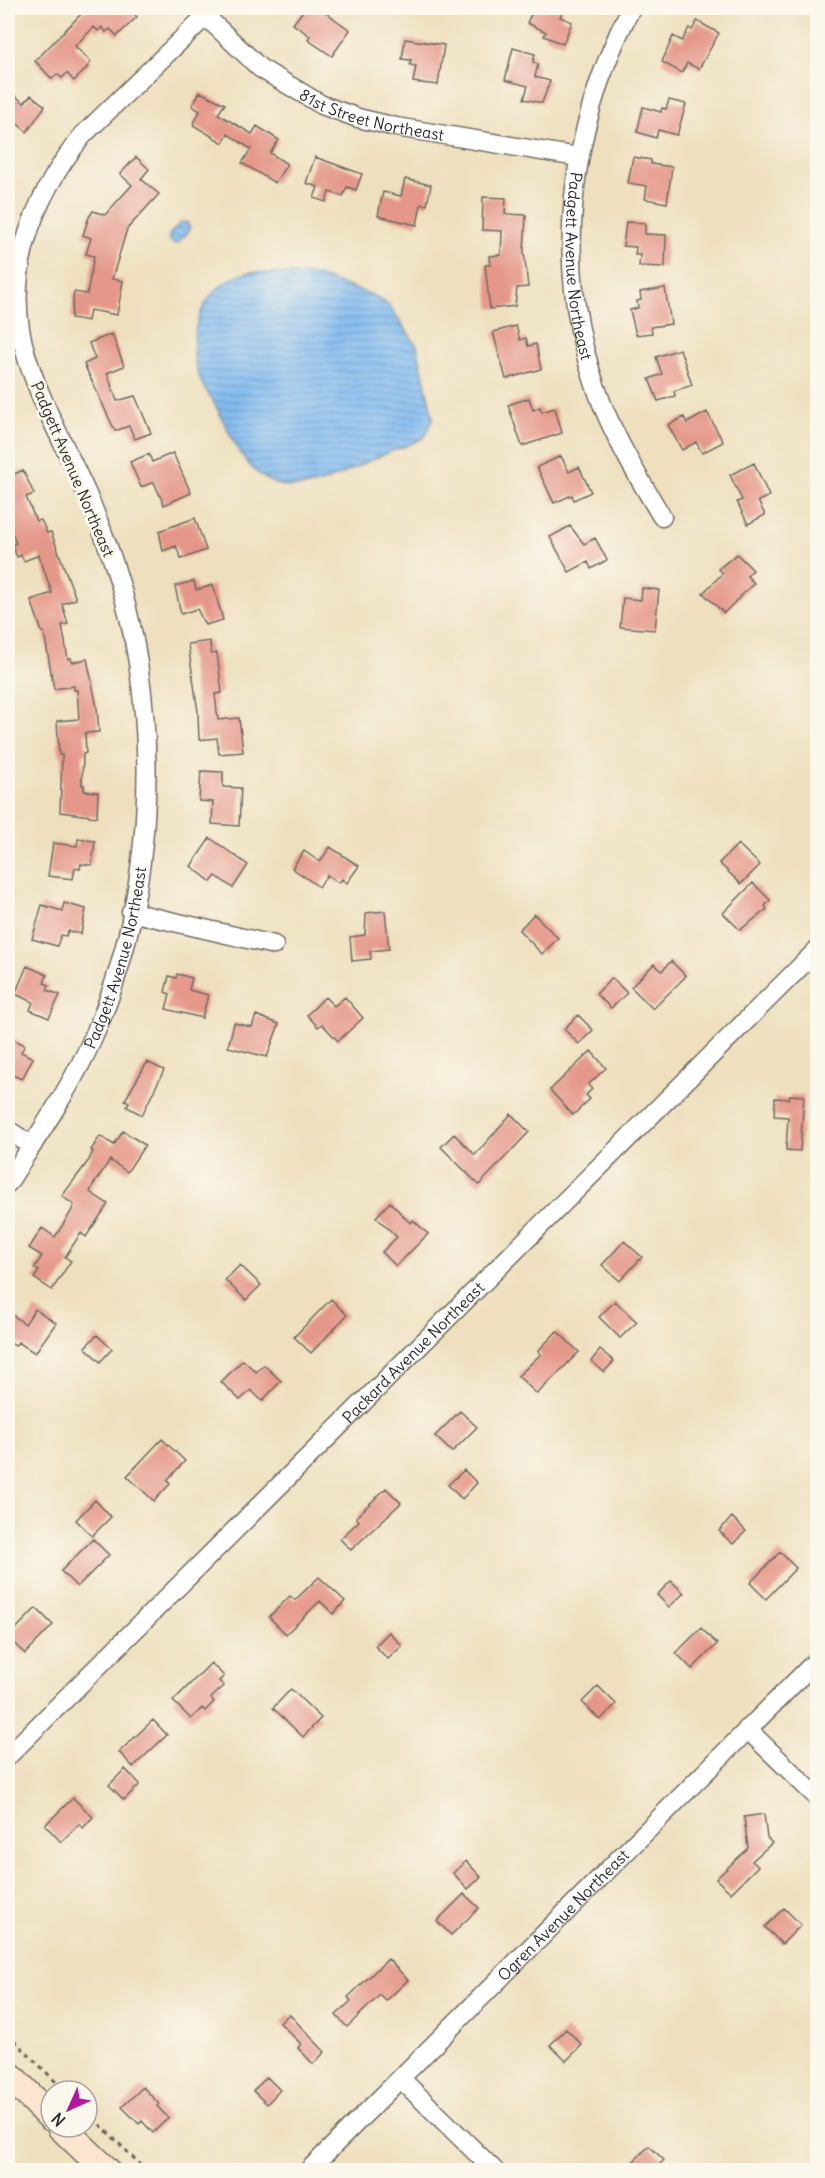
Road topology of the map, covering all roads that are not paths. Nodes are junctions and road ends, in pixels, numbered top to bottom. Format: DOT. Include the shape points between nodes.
graph roads {
  1 [pos="631,8"];
  2 [pos="205,10"];
  3 [pos="578,157"];
  4 [pos="662,517"];
  5 [pos="131,912"];
  6 [pos="274,945"];
  7 [pos="818,949"];
  8 [pos="8,1130"];
  9 [pos="32,1146"];
  10 [pos="8,1183"];
  11 [pos="818,1659"];
  12 [pos="747,1729"];
  13 [pos="8,1756"];
  14 [pos="818,1798"];
  15 [pos="8,2074"];
  16 [pos="402,2080"];
  17 [pos="39,2105"];
  18 [pos="74,2139"];
  19 [pos="106,2170"];
  20 [pos="309,2170"];
  21 [pos="494,2170"];
  1 -- 3 [label="street, Padgett Avenue Northeast" via="610,48 590,103"];
  2 -- 3 [label="street, 81st Street Northeast" via="260,69 331,109 396,127"];
  2 -- 5 [label="street, Padgett Avenue Northeast" via="64,158 36,207 18,279 19,318 26,355 102,531 128,612 138,663 146,788 141,856"];
  3 -- 4 [label="street, Padgett Avenue Northeast" via="572,251 582,331 601,402"];
  5 -- 6 [label="street"];
  5 -- 9 [label="street, Padgett Avenue Northeast" via="113,983 87,1050"];
  7 -- 13 [label="street, Packard Avenue Northeast"];
  8 -- 9 [label="street"];
  9 -- 10 [label="street, Padgett Avenue Northeast"];
  11 -- 12 [label="street, Ogren Avenue Northeast"];
  12 -- 14 [label="street"];
  12 -- 16 [label="street, Ogren Avenue Northeast"];
  15 -- 17 [label="street"];
  16 -- 20 [label="street, Ogren Avenue Northeast"];
  16 -- 21 [label="street"];
  18 -- 19 [label="street"];
}
